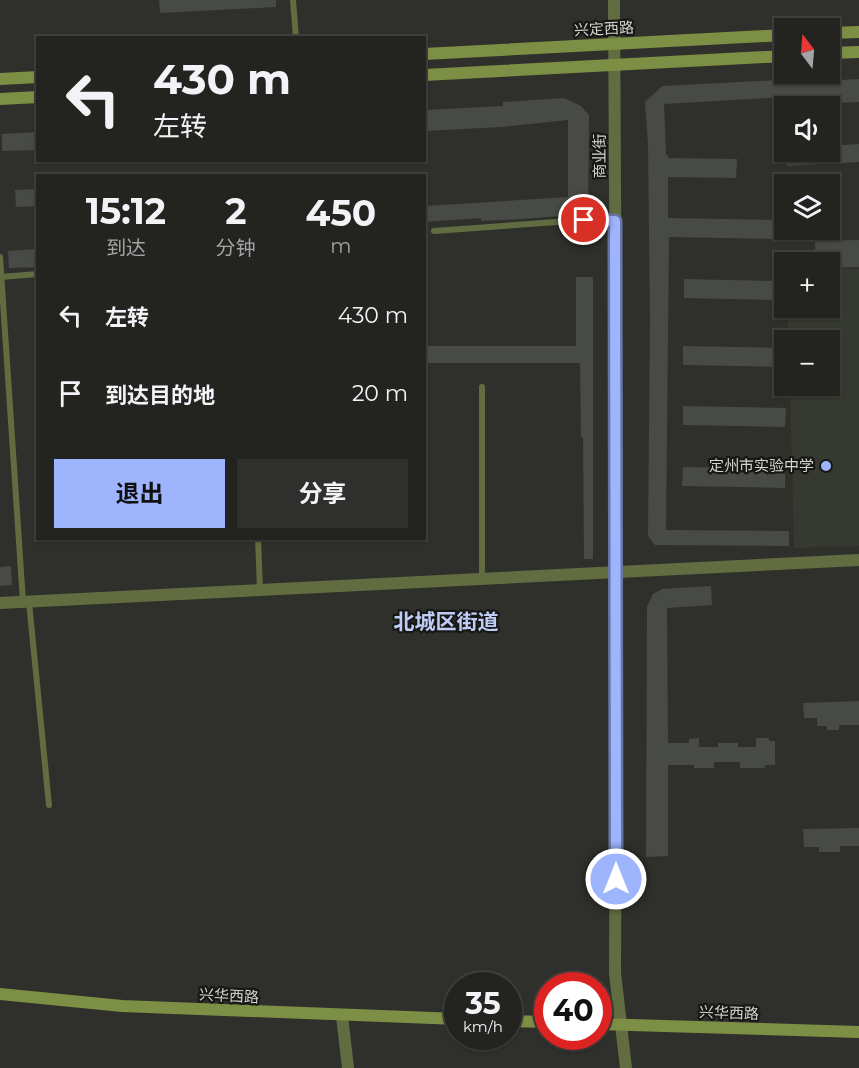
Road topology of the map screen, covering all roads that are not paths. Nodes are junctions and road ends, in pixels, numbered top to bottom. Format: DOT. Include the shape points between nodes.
graph roads {
  1 [pos="293,0"];
  2 [pos="614,0"];
  3 [pos="859,32"];
  4 [pos="840,33"];
  5 [pos="296,36"];
  6 [pos="774,36"];
  7 [pos="614,44"];
  8 [pos="859,52"];
  9 [pos="840,53"];
  10 [pos="426,54"];
  11 [pos="774,56"];
  12 [pos="615,64"];
  13 [pos="426,75"];
  14 [pos="36,77"];
  15 [pos="0,79"];
  16 [pos="36,97"];
  17 [pos="0,99"];
  18 [pos="615,221"];
  19 [pos="434,231"];
  20 [pos="0,257"];
  21 [pos="36,274"];
  22 [pos="1,277"];
  23 [pos="482,387"];
  24 [pos="258,540"];
  25 [pos="859,560"];
  26 [pos="616,573"];
  27 [pos="482,579"];
  28 [pos="260,590"];
  29 [pos="26,602"];
  30 [pos="0,603"];
  31 [pos="49,805"];
  32 [pos="0,994"];
  33 [pos="342,1016"];
  34 [pos="444,1019"];
  35 [pos="612,1025"];
  36 [pos="620,1025"];
  37 [pos="859,1032"];
  38 [pos="348,1068"];
  39 [pos="626,1068"];
  1 -- 5 [label="lane"];
  2 -- 7 [label="street, 商业街"];
  3 -- 4 [label="main road"];
  6 -- 7 [label="main road, 兴定西路"];
  7 -- 10 [label="main road, 兴定西路"];
  7 -- 12 [label="street, 商业街"];
  8 -- 9 [label="main road"];
  11 -- 12 [label="main road"];
  12 -- 13 [label="main road"];
  12 -- 18 [label="street, 商业街"];
  14 -- 15 [label="main road"];
  16 -- 17 [label="main road"];
  18 -- 19 [label="lane"];
  18 -- 26 [label="street, 商业街"];
  20 -- 22 [label="lane"];
  21 -- 22 [label="lane"];
  22 -- 29 [label="lane"];
  23 -- 27 [label="lane"];
  24 -- 28 [label="lane"];
  25 -- 26 [label="street"];
  26 -- 27 [label="street"];
  26 -- 36 [label="street, 商业街" via="615,973"];
  27 -- 28 [label="street"];
  28 -- 29 [label="street"];
  29 -- 30 [label="street"];
  29 -- 31 [label="lane"];
  32 -- 33 [label="main road, 兴华西路" via="122,1006"];
  33 -- 34 [label="main road, 兴华西路"];
  33 -- 38 [label="street"];
  35 -- 36 [label="main road, 兴华西路"];
  36 -- 37 [label="main road, 兴华西路"];
  36 -- 39 [label="street, 商业街"];
}
